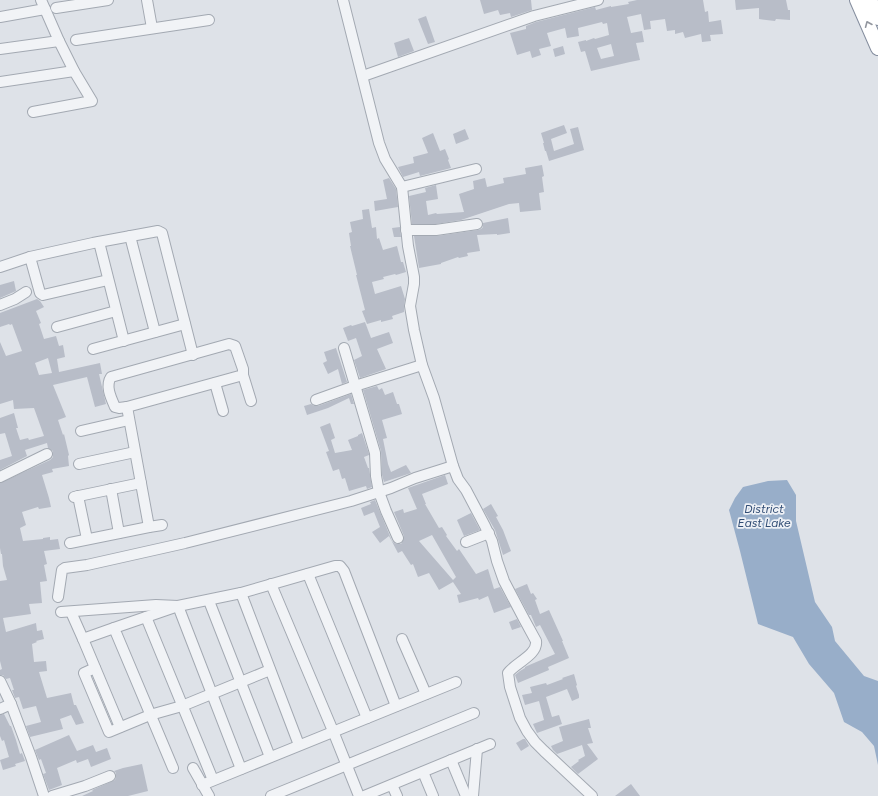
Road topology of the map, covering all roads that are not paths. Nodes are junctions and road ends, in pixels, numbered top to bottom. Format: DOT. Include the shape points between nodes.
graph roads {
  1 [pos="108,0"];
  2 [pos="147,0"];
  3 [pos="344,0"];
  4 [pos="598,0"];
  5 [pos="857,0"];
  6 [pos="870,0"];
  7 [pos="43,5"];
  8 [pos="56,8"];
  9 [pos="0,17"];
  10 [pos="878,18"];
  11 [pos="209,20"];
  12 [pos="152,28"];
  13 [pos="76,40"];
  14 [pos="59,41"];
  15 [pos="878,48"];
  16 [pos="0,49"];
  17 [pos="74,71"];
  18 [pos="363,76"];
  19 [pos="0,82"];
  20 [pos="33,112"];
  21 [pos="476,168"];
  22 [pos="402,187"];
  23 [pos="477,224"];
  24 [pos="406,230"];
  25 [pos="130,236"];
  26 [pos="99,242"];
  27 [pos="30,257"];
  28 [pos="0,267"];
  29 [pos="108,280"];
  30 [pos="26,292"];
  31 [pos="0,305"];
  32 [pos="116,311"];
  33 [pos="185,324"];
  34 [pos="57,327"];
  35 [pos="155,332"];
  36 [pos="124,341"];
  37 [pos="344,348"];
  38 [pos="93,349"];
  39 [pos="193,354"];
  40 [pos="422,365"];
  41 [pos="243,375"];
  42 [pos="215,383"];
  43 [pos="355,386"];
  44 [pos="316,400"];
  45 [pos="251,401"];
  46 [pos="127,407"];
  47 [pos="223,411"];
  48 [pos="130,420"];
  49 [pos="81,431"];
  50 [pos="135,452"];
  51 [pos="47,454"];
  52 [pos="79,464"];
  53 [pos="453,466"];
  54 [pos="0,478"];
  55 [pos="141,483"];
  56 [pos="111,489"];
  57 [pos="380,492"];
  58 [pos="162,525"];
  59 [pos="149,527"];
  60 [pos="119,533"];
  61 [pos="489,533"];
  62 [pos="398,538"];
  63 [pos="87,539"];
  64 [pos="466,542"];
  65 [pos="70,543"];
  66 [pos="308,574"];
  67 [pos="271,584"];
  68 [pos="240,593"];
  69 [pos="58,597"];
  70 [pos="208,600"];
  71 [pos="178,606"];
  72 [pos="61,612"];
  73 [pos="71,612"];
  74 [pos="146,617"];
  75 [pos="114,628"];
  76 [pos="83,639"];
  77 [pos="402,639"];
  78 [pos="270,670"];
  79 [pos="0,681"];
  80 [pos="241,682"];
  81 [pos="456,682"];
  82 [pos="212,693"];
  83 [pos="426,694"];
  84 [pos="11,704"];
  85 [pos="182,706"];
  86 [pos="396,706"];
  87 [pos="0,709"];
  88 [pos="474,713"];
  89 [pos="150,716"];
  90 [pos="366,718"];
  91 [pos="333,732"];
  92 [pos="490,744"];
  93 [pos="299,745"];
  94 [pos="477,749"];
  95 [pos="270,757"];
  96 [pos="451,760"];
  97 [pos="347,765"];
  98 [pos="173,768"];
  99 [pos="193,768"];
  100 [pos="241,769"];
  101 [pos="423,772"];
  102 [pos="110,776"];
  103 [pos="213,780"];
  104 [pos="202,785"];
  105 [pos="392,785"];
  106 [pos="44,796"];
  107 [pos="52,796"];
  108 [pos="209,796"];
  109 [pos="271,796"];
  110 [pos="359,796"];
  111 [pos="364,796"];
  112 [pos="397,796"];
  113 [pos="433,796"];
  114 [pos="466,796"];
  115 [pos="473,796"];
  116 [pos="592,796"];
  1 -- 8 [label="street"];
  2 -- 12 [label="street"];
  3 -- 18 [label="street"];
  4 -- 18 [label="street" via="534,16"];
  15 -- 5 [label="highway, one-way"];
  6 -- 10 [label="highway"];
  7 -- 9 [label="street"];
  7 -- 14 [label="street"];
  11 -- 12 [label="street"];
  12 -- 13 [label="street"];
  14 -- 16 [label="street"];
  14 -- 17 [label="street"];
  17 -- 19 [label="street"];
  17 -- 20 [label="street" via="92,101"];
  18 -- 22 [label="street" via="383,154"];
  21 -- 22 [label="street"];
  22 -- 24 [label="street"];
  23 -- 24 [label="street" via="436,230"];
  24 -- 40 [label="street" via="414,277 410,306"];
  25 -- 26 [label="street"];
  25 -- 33 [label="street" via="158,230 162,233"];
  25 -- 35 [label="street"];
  26 -- 27 [label="street"];
  26 -- 29 [label="street"];
  27 -- 28 [label="street"];
  27 -- 29 [label="street" via="40,293 43,295"];
  29 -- 32 [label="street"];
  30 -- 31 [label="street"];
  32 -- 34 [label="street"];
  32 -- 36 [label="street"];
  33 -- 35 [label="street"];
  33 -- 39 [label="street"];
  35 -- 36 [label="street"];
  36 -- 38 [label="street"];
  37 -- 43 [label="street"];
  39 -- 41 [label="street" via="229,344 235,346"];
  39 -- 46 [label="street" via="111,377 108,386 114,407"];
  40 -- 43 [label="street"];
  40 -- 53 [label="street"];
  41 -- 42 [label="street"];
  41 -- 45 [label="street"];
  42 -- 46 [label="street"];
  42 -- 47 [label="street"];
  43 -- 44 [label="street"];
  43 -- 57 [label="street" via="375,453"];
  46 -- 48 [label="street"];
  48 -- 49 [label="street"];
  48 -- 50 [label="street"];
  50 -- 52 [label="street"];
  50 -- 55 [label="street"];
  51 -- 54 [label="street"];
  53 -- 57 [label="street"];
  53 -- 61 [label="street"];
  55 -- 56 [label="street"];
  55 -- 59 [label="street"];
  56 -- 60 [label="street"];
  56 -- 63 [label="street" via="76,496"];
  57 -- 62 [label="street"];
  57 -- 69 [label="street" via="185,543 65,568 62,570"];
  58 -- 59 [label="street"];
  59 -- 60 [label="street"];
  60 -- 63 [label="street"];
  61 -- 64 [label="street"];
  61 -- 116 [label="street" via="504,581 537,644 533,652 508,673 520,718 535,742"];
  63 -- 65 [label="street"];
  66 -- 67 [label="street"];
  66 -- 86 [label="street" via="335,566 340,566 344,570"];
  66 -- 90 [label="street"];
  67 -- 68 [label="street"];
  67 -- 91 [label="street"];
  68 -- 70 [label="street"];
  68 -- 78 [label="street"];
  70 -- 71 [label="street"];
  70 -- 80 [label="street"];
  71 -- 73 [label="street" via="156,605"];
  71 -- 74 [label="street"];
  71 -- 82 [label="street"];
  72 -- 73 [label="street"];
  73 -- 76 [label="street"];
  74 -- 75 [label="street"];
  74 -- 85 [label="street"];
  75 -- 76 [label="street"];
  75 -- 89 [label="street"];
  76 -- 89 [label="street" via="120,727"];
  77 -- 83 [label="street"];
  78 -- 80 [label="street"];
  78 -- 93 [label="street"];
  79 -- 84 [label="street"];
  80 -- 82 [label="street"];
  80 -- 95 [label="street"];
  81 -- 83 [label="street"];
  82 -- 85 [label="street"];
  82 -- 100 [label="street"];
  83 -- 86 [label="street"];
  84 -- 87 [label="street"];
  84 -- 106 [label="street"];
  85 -- 89 [label="street"];
  85 -- 103 [label="street"];
  86 -- 90 [label="street"];
  88 -- 97 [label="street"];
  89 -- 98 [label="street"];
  90 -- 91 [label="street"];
  91 -- 93 [label="street"];
  91 -- 97 [label="street"];
  92 -- 94 [label="street"];
  93 -- 95 [label="street"];
  94 -- 96 [label="street"];
  94 -- 115 [label="street"];
  95 -- 100 [label="street"];
  96 -- 101 [label="street"];
  96 -- 114 [label="street"];
  97 -- 109 [label="street"];
  97 -- 110 [label="street"];
  99 -- 104 [label="street"];
  100 -- 103 [label="street"];
  101 -- 105 [label="street"];
  101 -- 113 [label="street"];
  102 -- 107 [label="street"];
  103 -- 104 [label="street"];
  104 -- 108 [label="street"];
  105 -- 111 [label="street"];
  105 -- 112 [label="street"];
}
